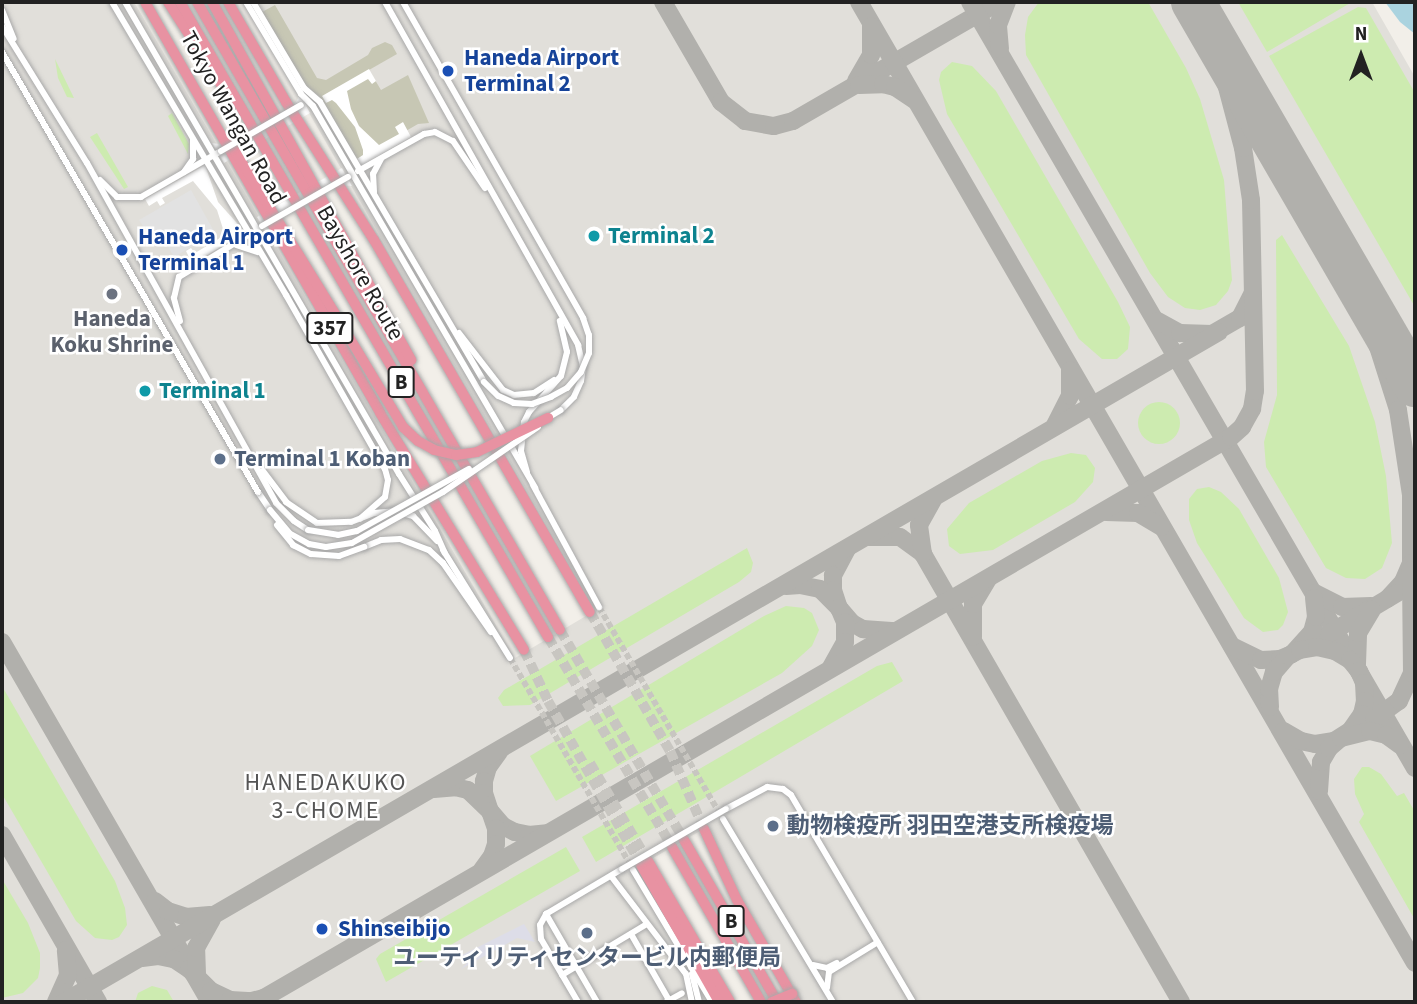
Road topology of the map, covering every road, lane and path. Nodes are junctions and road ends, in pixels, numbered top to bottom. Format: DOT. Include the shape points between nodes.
graph roads {
  1 [pos="112,2"];
  2 [pos="125,2"];
  3 [pos="145,2"];
  4 [pos="169,2"];
  5 [pos="180,2"];
  6 [pos="197,2"];
  7 [pos="212,2"];
  8 [pos="228,2"];
  9 [pos="246,2"];
  10 [pos="253,2"];
  11 [pos="385,2"];
  12 [pos="403,2"];
  13 [pos="2,10"];
  14 [pos="2,26"];
  15 [pos="2,52"];
  16 [pos="20,53"];
  17 [pos="309,100"];
  18 [pos="212,122"];
  19 [pos="253,128"];
  20 [pos="192,135"];
  21 [pos="214,155"];
  22 [pos="384,156"];
  23 [pos="206,160"];
  24 [pos="87,163"];
  25 [pos="182,174"];
  26 [pos="354,174"];
  27 [pos="375,197"];
  28 [pos="495,199"];
  29 [pos="259,228"];
  30 [pos="249,234"];
  31 [pos="230,246"];
  32 [pos="262,255"];
  33 [pos="555,309"];
  34 [pos="451,325"];
  35 [pos="185,336"];
  36 [pos="563,368"];
  37 [pos="425,396"];
  38 [pos="548,418"];
  39 [pos="251,454"];
  40 [pos="480,464"];
  41 [pos="535,488"];
  42 [pos="270,510"];
  43 [pos="360,519"];
  44 [pos="445,553"];
  45 [pos="594,609"];
  46 [pos="560,630"];
  47 [pos="548,636"];
  48 [pos="505,650"];
  49 [pos="524,650"];
  50 [pos="510,658"];
  51 [pos="723,819"];
  52 [pos="704,829"];
  53 [pos="684,840"];
  54 [pos="672,847"];
  55 [pos="640,865"];
  56 [pos="611,876"];
  57 [pos="546,914"];
  58 [pos="647,924"];
  59 [pos="631,933"];
  60 [pos="877,941"];
  61 [pos="689,965"];
  62 [pos="813,965"];
  63 [pos="576,967"];
  64 [pos="562,975"];
  65 [pos="682,993"];
  66 [pos="828,993"];
  67 [pos="794,998"];
  68 [pos="667,1001"];
  69 [pos="578,1002"];
  70 [pos="597,1002"];
  71 [pos="692,1002"];
  72 [pos="699,1002"];
  73 [pos="712,1002"];
  74 [pos="719,1002"];
  75 [pos="730,1002"];
  76 [pos="761,1002"];
  77 [pos="777,1002"];
  78 [pos="833,1002"];
  79 [pos="913,1002"];
  1 -- 20 [label="street"];
  2 -- 21 [label="street"];
  3 -- 18 [label="highway, Tokyo Wangan Road / 357"];
  4 -- 19 [label="highway" via="239,114"];
  5 -- 19 [label="highway, Bayshore Route / B"];
  6 -- 37 [label="highway, Bayshore Route / B"];
  7 -- 37 [label="highway" via="407,349"];
  8 -- 45 [label="highway"];
  9 -- 17 [label="street"];
  10 -- 26 [label="street" via="304,88 320,102"];
  11 -- 28 [label="street"];
  12 -- 34 [label="street, bridge" via="583,318 589,353 567,388 532,404 514,403 484,382"];
  13 -- 16 [label="street"];
  14 -- 16 [label="street"];
  15 -- 42 [label="street, bridge"];
  16 -- 24 [label="street"];
  17 -- 21 [label="street, bridge"];
  17 -- 26 [label="street"];
  18 -- 38 [label="highway, bridge" via="239,156 403,427 426,447 456,455 477,452"];
  18 -- 49 [label="highway, Tokyo Wangan Road / 357"];
  19 -- 47 [label="highway, Bayshore Route / B"];
  20 -- 23 [label="street"];
  20 -- 25 [label="street" via="193,159"];
  21 -- 23 [label="street"];
  21 -- 29 [label="street"];
  22 -- 26 [label="street"];
  22 -- 27 [label="street" via="373,174"];
  22 -- 28 [label="street" via="424,134 441,134 453,141"];
  23 -- 25 [label="street"];
  23 -- 30 [label="street"];
  24 -- 25 [label="street" via="111,193 133,199"];
  24 -- 35 [label="street"];
  26 -- 27 [label="street"];
  26 -- 29 [label="street, bridge"];
  26 -- 41 [label="street"];
  27 -- 34 [label="street"];
  28 -- 33 [label="street"];
  29 -- 30 [label="street"];
  29 -- 44 [label="street"];
  30 -- 31 [label="street"];
  30 -- 32 [label="street"];
  31 -- 32 [label="street" via="246,245"];
  31 -- 35 [label="street" via="179,278 174,298"];
  32 -- 43 [label="street" via="387,475 382,502"];
  33 -- 36 [label="street" via="566,340"];
  33 -- 38 [label="street, bridge" via="573,334 583,367 578,388 561,410"];
  34 -- 36 [label="street" via="503,390 523,395 543,390"];
  35 -- 39 [label="street"];
  36 -- 41 [label="street" via="558,382 524,422 522,458"];
  37 -- 46 [label="highway, Bayshore Route / B"];
  38 -- 40 [label="street, bridge"];
  39 -- 40 [label="street, bridge" via="276,503 293,521 308,530 338,535 356,531"];
  39 -- 43 [label="street" via="286,502 306,518 339,524"];
  40 -- 42 [label="street, bridge" via="412,511 344,545 326,547 304,541 282,526"];
  41 -- 45 [label="street"];
  42 -- 48 [label="street, bridge" via="287,538 311,554 339,556 382,540 400,539 429,550"];
  43 -- 44 [label="street" via="382,511 404,513 430,532"];
  44 -- 48 [label="street"];
  48 -- 50 [label="street"];
  51 -- 62 [label="street"];
  52 -- 67 [label="highway" via="737,900"];
  53 -- 77 [label="highway, B"];
  54 -- 76 [label="highway, B"];
  55 -- 61 [label="street"];
  55 -- 74 [label="highway"];
  55 -- 75 [label="highway"];
  56 -- 57 [label="street"];
  56 -- 58 [label="street"];
  56 -- 60 [label="street, bridge" via="761,788 778,788 798,804"];
  57 -- 63 [label="street"];
  57 -- 64 [label="street" via="539,933"];
  58 -- 59 [label="street"];
  58 -- 71 [label="street" via="685,974"];
  59 -- 63 [label="street"];
  59 -- 68 [label="street"];
  60 -- 62 [label="street" via="832,966"];
  60 -- 66 [label="street" via="830,972"];
  60 -- 79 [label="street"];
  61 -- 72 [label="street"];
  61 -- 73 [label="street"];
  62 -- 66 [label="street"];
  63 -- 64 [label="street"];
  63 -- 70 [label="street"];
  64 -- 69 [label="street"];
  65 -- 68 [label="street"];
  66 -- 78 [label="street"];
  67 -- 77 [label="highway, bridge"];
}
